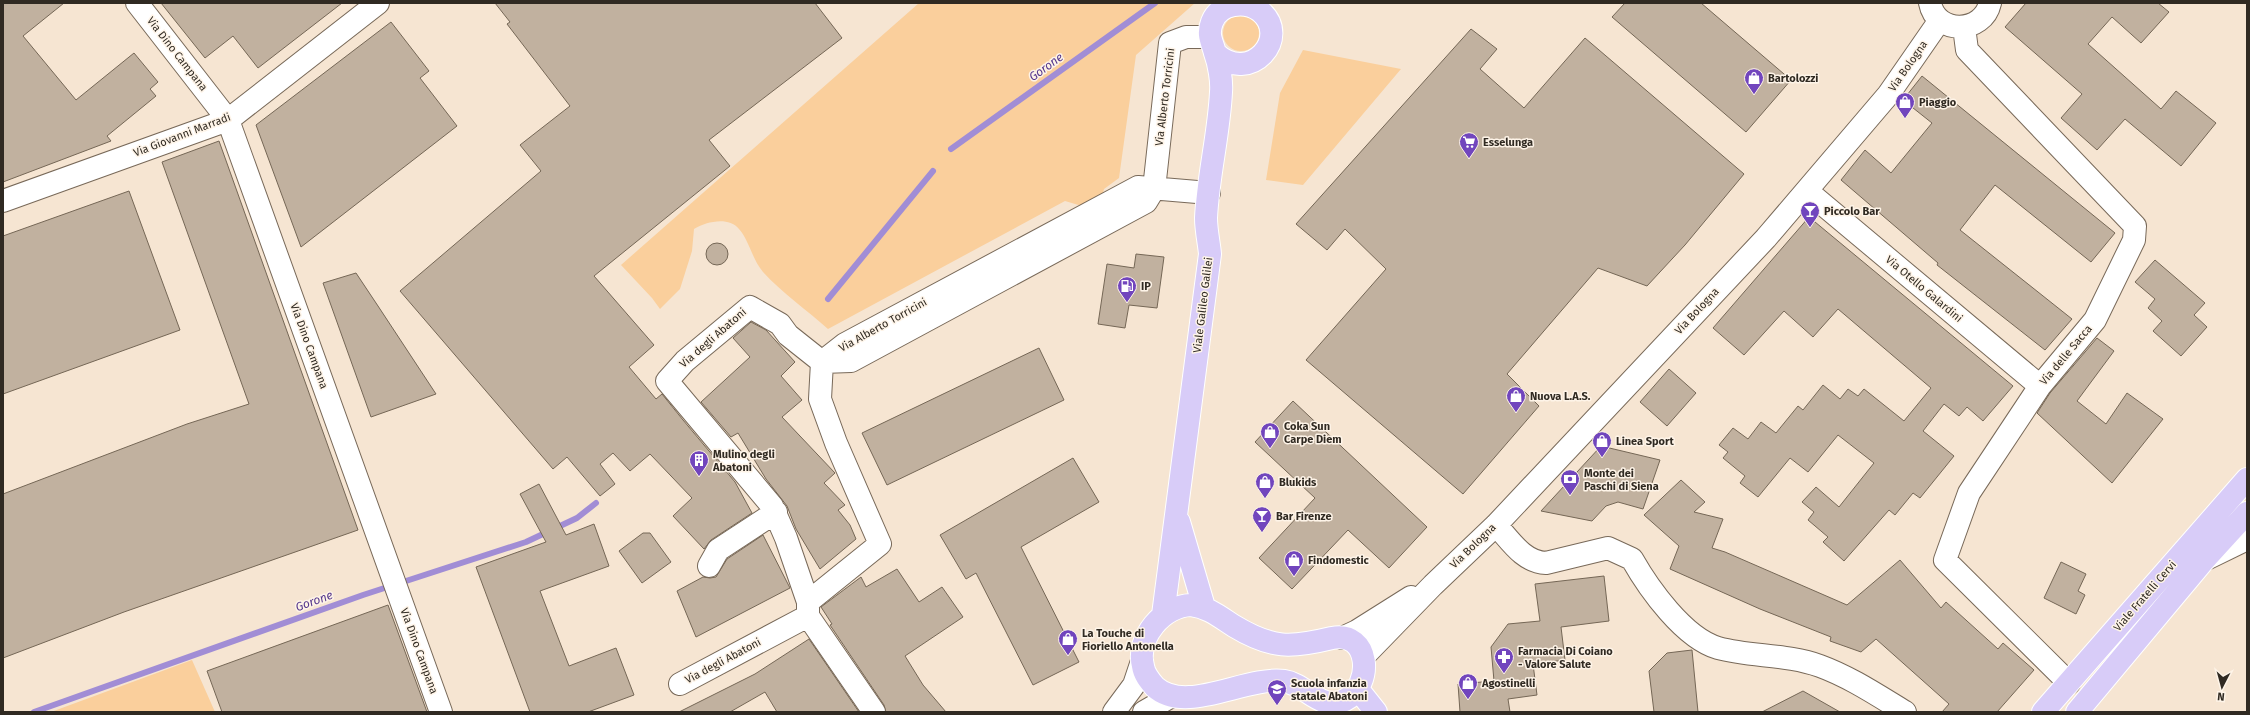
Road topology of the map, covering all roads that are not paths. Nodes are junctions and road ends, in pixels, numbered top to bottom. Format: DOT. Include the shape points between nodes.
graph roads {
  1 [pos="137,3"];
  2 [pos="378,3"];
  3 [pos="1990,3"];
  4 [pos="1225,5"];
  5 [pos="1935,12"];
  6 [pos="1964,27"];
  7 [pos="1212,45"];
  8 [pos="228,120"];
  9 [pos="1154,189"];
  10 [pos="1807,191"];
  11 [pos="1209,193"];
  12 [pos="3,201"];
  13 [pos="822,362"];
  14 [pos="2040,386"];
  15 [pos="2247,479"];
  16 [pos="1176,510"];
  17 [pos="776,512"];
  18 [pos="2247,513"];
  19 [pos="1496,525"];
  20 [pos="2247,539"];
  21 [pos="2204,560"];
  22 [pos="709,566"];
  23 [pos="1433,585"];
  24 [pos="1204,607"];
  25 [pos="808,609"];
  26 [pos="1163,615"];
  27 [pos="1342,638"];
  28 [pos="1364,656"];
  29 [pos="1142,661"];
  30 [pos="2069,683"];
  31 [pos="680,684"];
  32 [pos="1357,688"];
  33 [pos="1170,697"];
  34 [pos="2089,703"];
  35 [pos="1325,706"];
  36 [pos="441,712"];
  37 [pos="874,712"];
  38 [pos="1114,712"];
  39 [pos="1144,712"];
  40 [pos="1376,712"];
  41 [pos="1905,712"];
  42 [pos="2043,712"];
  43 [pos="2077,712"];
  1 -- 8 [label="street, Via Dino Campana"];
  2 -- 8 [label="street, Via Giovanni Marradi"];
  3 -- 6 [label="street" via="1980,20"];
  4 -- 7 [label="main road, Viale Galileo Galilei" via="1212,20"];
  4 -- 7 [label="main road, Viale Galileo Galilei" via="1242,3 1256,8 1268,22 1271,36 1265,52 1251,63 1232,64 1223,60"];
  5 -- 6 [label="street, Via Bologna" via="1947,25"];
  5 -- 10 [label="street, Via Bologna" via="1888,95"];
  6 -- 14 [label="street, Via delle Sacca" via="1967,50 2135,226 2134,240 2095,320"];
  7 -- 9 [label="street, Via Alberto Torricini" via="1186,37 1170,43"];
  7 -- 11 [label="main road, Viale Galileo Galilei" via="1221,91"];
  8 -- 12 [label="street, Via Giovanni Marradi"];
  8 -- 36 [label="street, Via Dino Campana"];
  9 -- 11 [label="street"];
  9 -- 13 [label="street, Via Alberto Torricini" via="1146,202 851,361"];
  10 -- 14 [label="street, Via Otello Galardini"];
  10 -- 19 [label="street, Via Bologna"];
  11 -- 16 [label="main road, Viale Galileo Galilei" via="1206,219 1210,254"];
  13 -- 17 [label="street, Via degli Abatoni" via="788,335 780,324 750,307 685,361 666,381"];
  13 -- 25 [label="street, Via degli Abatoni" via="820,399 836,443 880,544"];
  14 -- 30 [label="street, Via delle Sacca" via="1969,493 1945,560"];
  15 -- 30 [label="main road, Viale Fratelli Cervi"];
  16 -- 24 [label="main road"];
  16 -- 26 [label="main road, Viale Galileo Galilei"];
  17 -- 22 [label="street" via="718,550"];
  17 -- 25 [label="street, Via degli Abatoni"];
  18 -- 21 [label="main road, Viale Fratelli Cervi"];
  19 -- 23 [label="street, Via Bologna"];
  19 -- 41 [label="street" via="1526,558 1536,563 1546,563 1608,548 1623,554 1632,559 1682,626 1699,640 1718,648 1760,653 1819,666 1860,684"];
  20 -- 21 [label="street"];
  21 -- 34 [label="main road, Viale Fratelli Cervi"];
  23 -- 27 [label="street"];
  23 -- 28 [label="street"];
  24 -- 26 [label="main road" via="1181,606"];
  24 -- 27 [label="main road" via="1249,635 1271,643 1291,646"];
  25 -- 31 [label="street, Via degli Abatoni"];
  25 -- 37 [label="street, Via degli Abatoni"];
  26 -- 29 [label="main road" via="1150,631"];
  27 -- 28 [label="main road" via="1360,648"];
  28 -- 32 [label="main road" via="1365,671"];
  29 -- 33 [label="main road" via="1150,681 1157,690"];
  29 -- 38 [label="street" via="1134,685"];
  30 -- 42 [label="main road, Viale Fratelli Cervi"];
  32 -- 35 [label="main road" via="1343,701"];
  32 -- 40 [label="main road"];
  33 -- 35 [label="main road" via="1184,701 1198,700 1256,683 1285,681 1298,686"];
  33 -- 39 [label="street"];
  34 -- 43 [label="main road, Viale Fratelli Cervi"];
}
